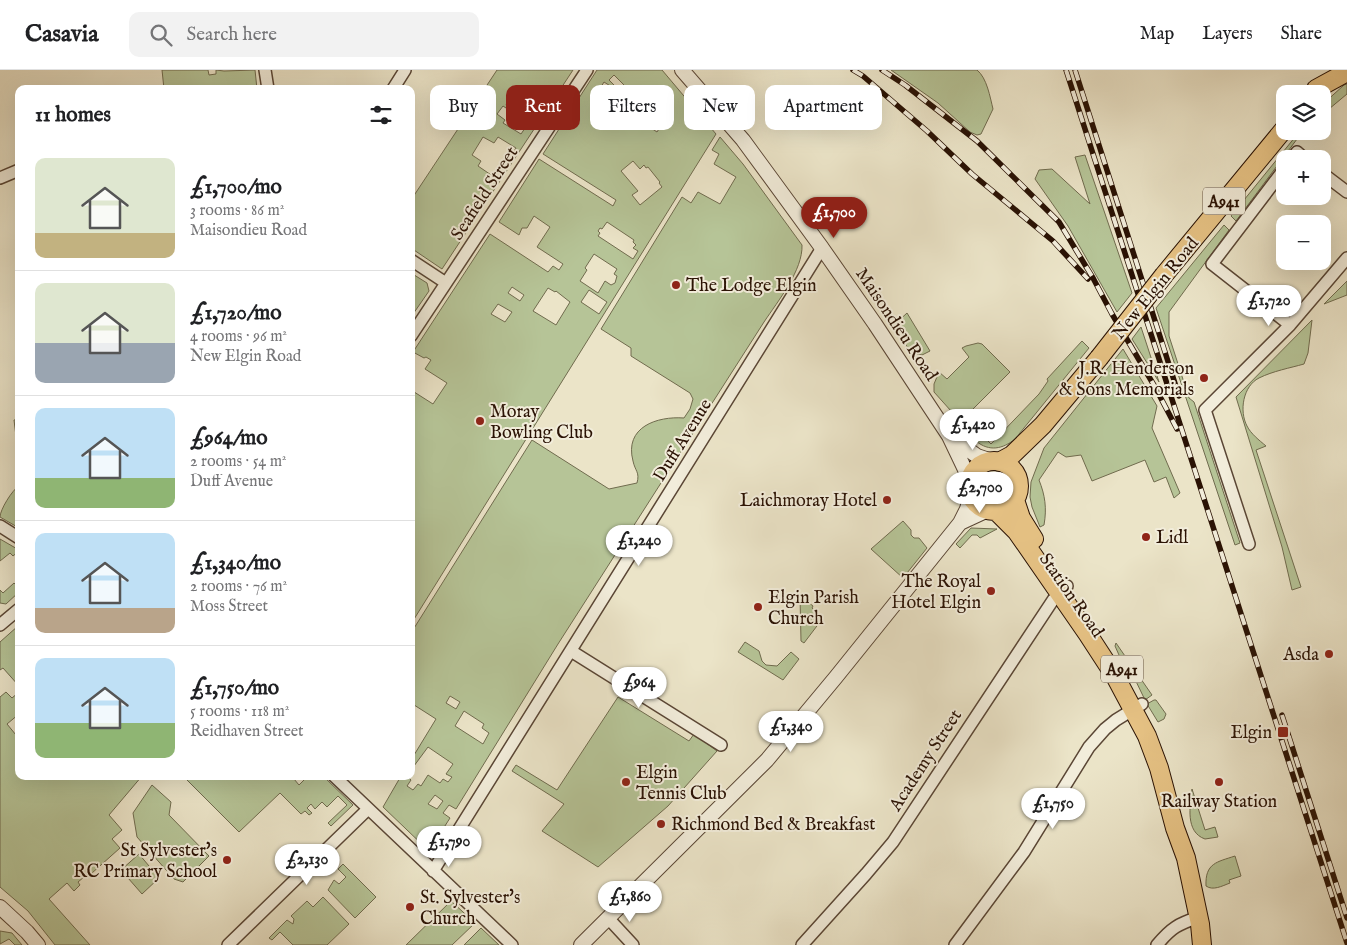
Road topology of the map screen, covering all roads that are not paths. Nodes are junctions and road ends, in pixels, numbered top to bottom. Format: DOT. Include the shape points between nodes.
graph roads {
  1 [pos="265,70"];
  2 [pos="405,70"];
  3 [pos="587,70"];
  4 [pos="682,70"];
  5 [pos="1329,70"];
  6 [pos="1347,72"];
  7 [pos="267,85"];
  8 [pos="396,85"];
  9 [pos="1319,85"];
  10 [pos="1326,85"];
  11 [pos="1276,139"];
  12 [pos="15,172"];
  13 [pos="0,178"];
  14 [pos="1276,180"];
  15 [pos="1331,180"];
  16 [pos="1347,192"];
  17 [pos="822,248"];
  18 [pos="1347,258"];
  19 [pos="415,263"];
  20 [pos="446,283"];
  21 [pos="1290,325"];
  22 [pos="415,330"];
  23 [pos="1044,425"];
  24 [pos="949,436"];
  25 [pos="995,462"];
  26 [pos="1019,482"];
  27 [pos="970,487"];
  28 [pos="1015,500"];
  29 [pos="992,511"];
  30 [pos="960,523"];
  31 [pos="0,526"];
  32 [pos="15,535"];
  33 [pos="1249,544"];
  34 [pos="1063,590"];
  35 [pos="15,612"];
  36 [pos="0,625"];
  37 [pos="571,651"];
  38 [pos="1138,707"];
  39 [pos="721,745"];
  40 [pos="338,780"];
  41 [pos="368,809"];
  42 [pos="433,871"];
  43 [pos="0,907"];
  44 [pos="1199,917"];
  45 [pos="608,918"];
  46 [pos="38,945"];
  47 [pos="228,945"];
  48 [pos="512,945"];
  49 [pos="581,945"];
  50 [pos="633,945"];
  51 [pos="802,945"];
  52 [pos="955,945"];
  53 [pos="1157,945"];
  54 [pos="1202,945"];
  1 -- 7 [label="street"];
  2 -- 8 [label="street"];
  3 -- 20 [label="street, Seafield Street"];
  4 -- 17 [label="street, Maisondieu Road" via="743,140"];
  5 -- 9 [label="main road"];
  6 -- 10 [label="main road"];
  11 -- 23 [label="main road, New Elgin Road / A941, bridge"];
  12 -- 13 [label="street"];
  14 -- 21 [label="street" via="1212,264"];
  15 -- 16 [label="street"];
  17 -- 24 [label="street, Maisondieu Road"];
  17 -- 37 [label="street, Duff Avenue"];
  18 -- 21 [label="street"];
  19 -- 20 [label="street"];
  20 -- 22 [label="street, Seafield Street"];
  21 -- 33 [label="street" via="1205,410"];
  23 -- 25 [label="main road, New Elgin Road / A941" via="1012,456"];
  23 -- 26 [label="main road, New Elgin Road / A941" via="1030,449"];
  24 -- 25 [label="street, Maisondieu Road" via="977,456"];
  24 -- 27 [label="street, Maisondieu Road"];
  25 -- 26 [label="main road" via="1010,467"];
  25 -- 27 [label="main road" via="976,469"];
  26 -- 28 [label="main road"];
  27 -- 29 [label="main road" via="980,507"];
  27 -- 30 [label="street" via="967,509"];
  28 -- 29 [label="main road" via="1010,506"];
  28 -- 34 [label="main road, Station Road / A941" via="1025,526"];
  29 -- 30 [label="street"];
  29 -- 34 [label="main road, Station Road / A941" via="1017,532"];
  30 -- 45 [label="street" via="766,760"];
  31 -- 32 [label="street"];
  34 -- 38 [label="main road, Station Road / A941"];
  34 -- 51 [label="street, Academy Street" via="994,687 893,842"];
  35 -- 36 [label="street"];
  37 -- 39 [label="street"];
  37 -- 42 [label="street, Duff Avenue"];
  38 -- 44 [label="main road, Station Road / A941" via="1186,858"];
  38 -- 52 [label="street" via="1105,729 1089,747 1024,852"];
  40 -- 41 [label="street"];
  41 -- 42 [label="street"];
  41 -- 47 [label="street"];
  42 -- 48 [label="street"];
  43 -- 46 [label="street"];
  44 -- 53 [label="street" via="1169,931"];
  44 -- 54 [label="main road, Station Road / A941"];
  45 -- 49 [label="street"];
  45 -- 50 [label="street"];
}
